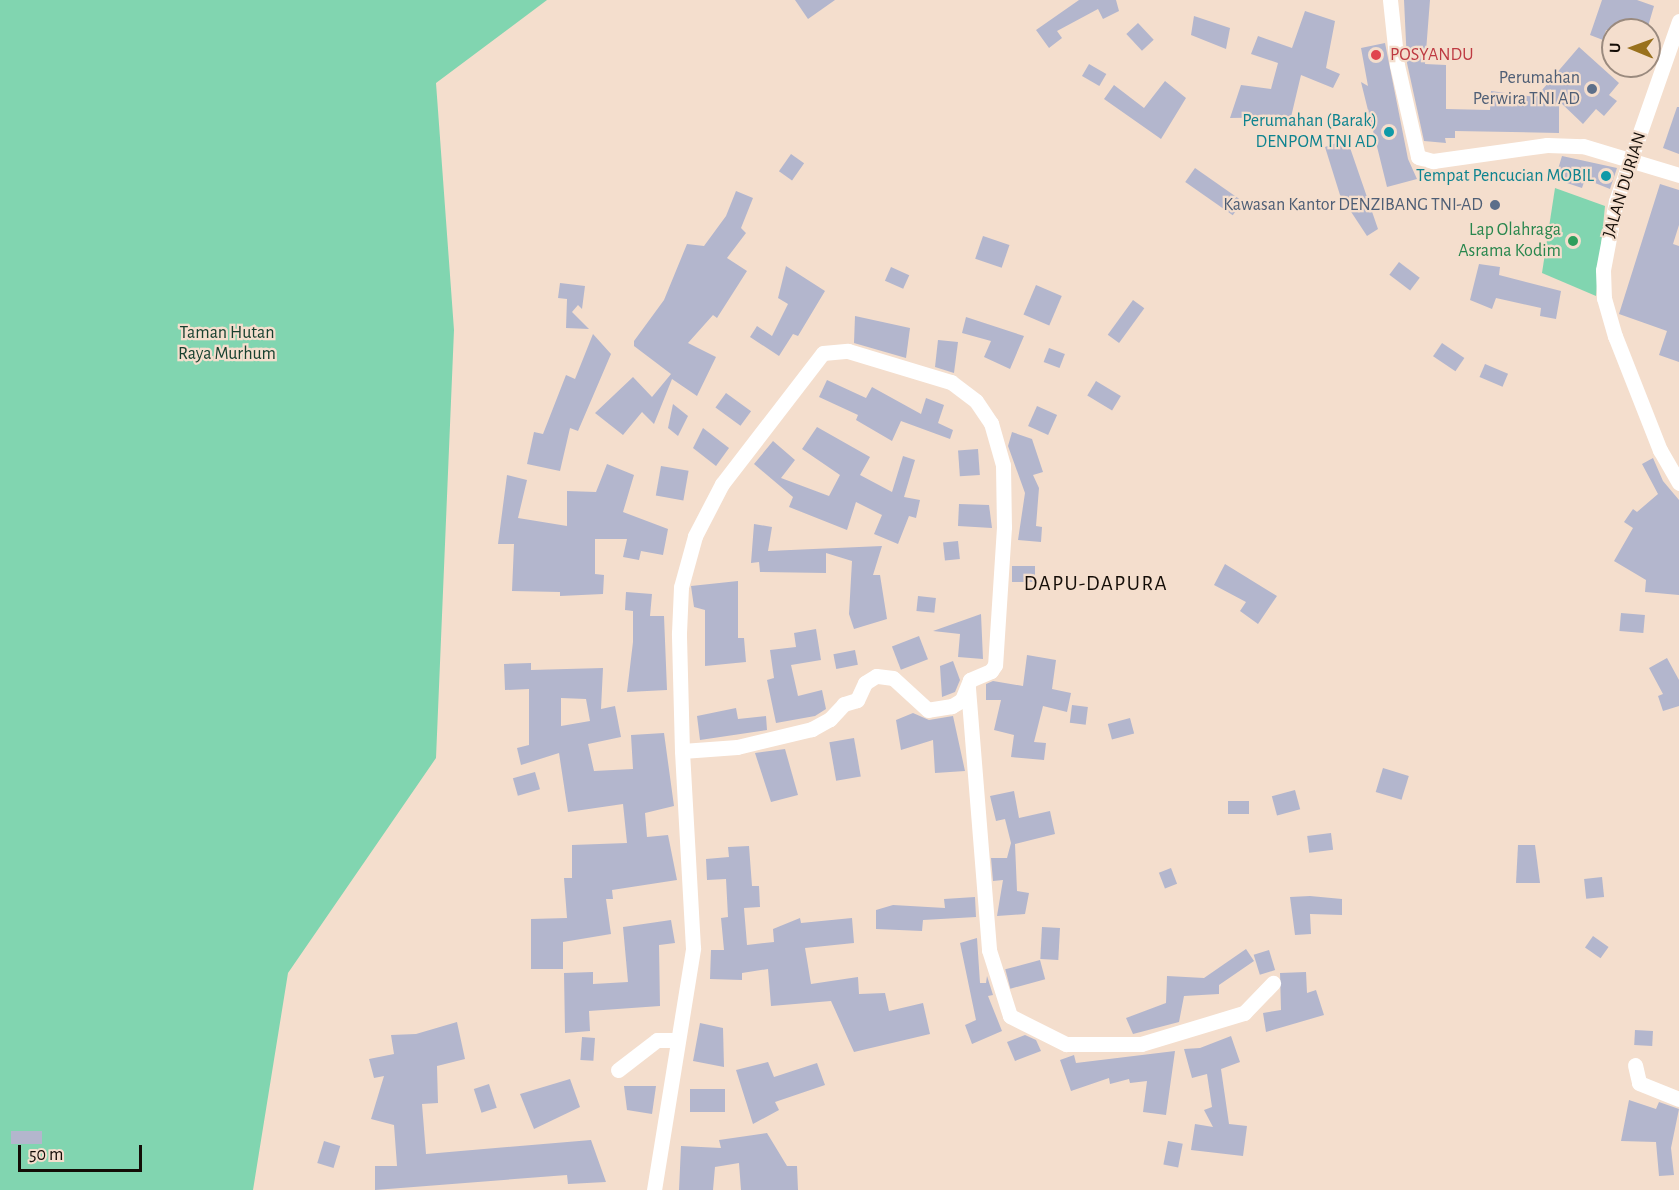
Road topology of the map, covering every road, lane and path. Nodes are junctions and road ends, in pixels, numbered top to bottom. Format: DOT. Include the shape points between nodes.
graph roads {
  1 [pos="1389,0"];
  2 [pos="1679,21"];
  3 [pos="1630,160"];
  4 [pos="1679,175"];
  5 [pos="1679,483"];
  6 [pos="968,688"];
  7 [pos="682,751"];
  8 [pos="1273,983"];
  9 [pos="677,1040"];
  10 [pos="1635,1065"];
  11 [pos="618,1070"];
  12 [pos="1679,1099"];
  13 [pos="654,1190"];
  1 -- 3 [label="street" via="1399,73 1419,157 1432,161 1566,145"];
  2 -- 3 [label="street, JALAN DURIAN"];
  3 -- 4 [label="street"];
  3 -- 5 [label="street, JALAN DURIAN" via="1607,243 1604,298 1640,403"];
  6 -- 7 [label="street" via="958,704 928,710 893,678 876,676 865,683 857,700 844,704 830,719 806,731 737,747"];
  6 -- 7 [label="street" via="970,680 995,665 1005,485 991,423 976,401 951,382 832,350 813,362 762,428 701,521 681,587"];
  6 -- 8 [label="street" via="989,950 1010,1016 1066,1044 1141,1044 1244,1013"];
  7 -- 9 [label="street" via="693,948"];
  9 -- 11 [label="street" via="657,1040"];
  9 -- 13 [label="street"];
  10 -- 12 [label="street" via="1639,1083"];
}
